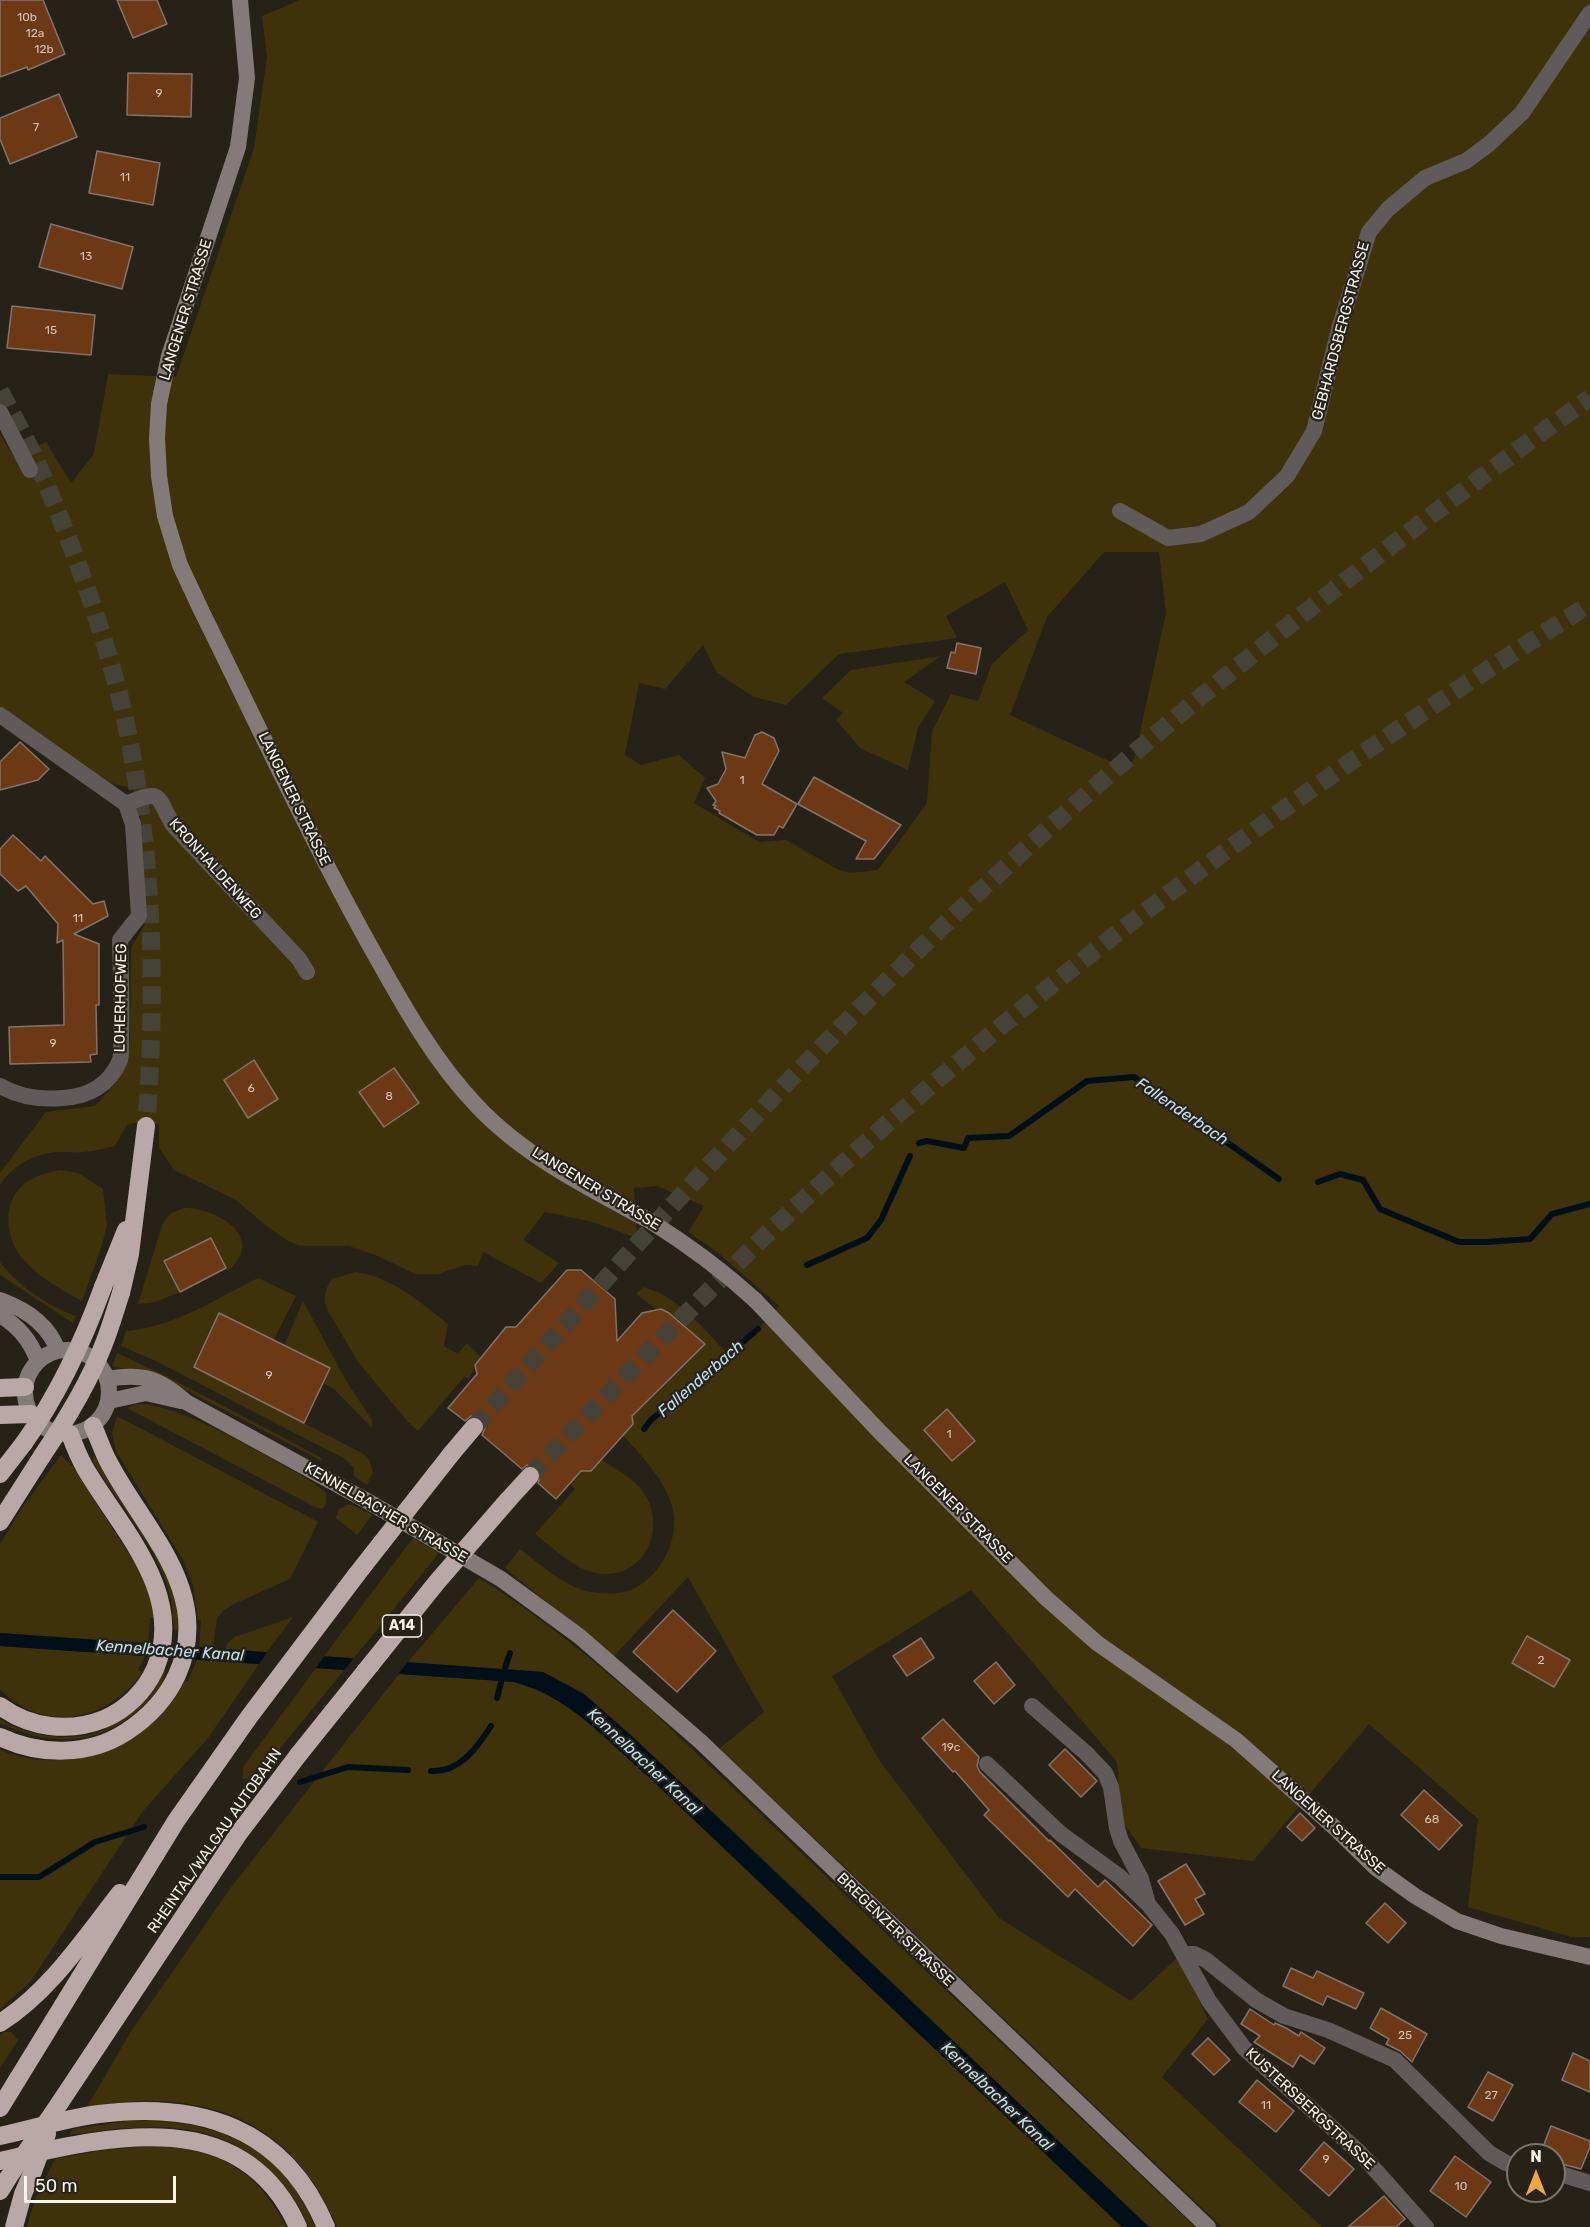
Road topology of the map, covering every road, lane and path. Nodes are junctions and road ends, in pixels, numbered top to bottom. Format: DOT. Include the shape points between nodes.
graph roads {
  1 [pos="240,0"];
  2 [pos="1590,12"];
  3 [pos="0,412"];
  4 [pos="30,470"];
  5 [pos="1120,511"];
  6 [pos="0,715"];
  7 [pos="126,804"];
  8 [pos="308,972"];
  9 [pos="0,1086"];
  10 [pos="146,1126"];
  11 [pos="135,1205"];
  12 [pos="0,1300"];
  13 [pos="0,1315"];
  14 [pos="58,1351"];
  15 [pos="38,1361"];
  16 [pos="107,1379"];
  17 [pos="25,1387"];
  18 [pos="0,1388"];
  19 [pos="109,1401"];
  20 [pos="186,1402"];
  21 [pos="31,1414"];
  22 [pos="0,1415"];
  23 [pos="93,1426"];
  24 [pos="474,1428"];
  25 [pos="70,1434"];
  26 [pos="37,1463"];
  27 [pos="0,1474"];
  28 [pos="530,1476"];
  29 [pos="0,1505"];
  30 [pos="0,1522"];
  31 [pos="579,1636"];
  32 [pos="0,1706"];
  33 [pos="1032,1706"];
  34 [pos="0,1737"];
  35 [pos="987,1764"];
  36 [pos="176,1821"];
  37 [pos="1148,1904"];
  38 [pos="1183,1954"];
  39 [pos="1590,1957"];
  40 [pos="0,2023"];
  41 [pos="59,2104"];
  42 [pos="0,2108"];
  43 [pos="0,2136"];
  44 [pos="1506,2163"];
  45 [pos="1566,2176"];
  46 [pos="3,2177"];
  47 [pos="1590,2183"];
  48 [pos="14,2227"];
  49 [pos="298,2227"];
  50 [pos="326,2227"];
  51 [pos="1208,2227"];
  52 [pos="1426,2227"];
  1 -- 39 [label="main road, LANGENER STRASSE, bridge" via="247,78 238,147 169,356 159,404 159,476 165,516 180,565 202,612 343,896 429,1048 477,1107 527,1148 720,1268 1046,1598 1097,1643 1236,1740 1376,1868 1457,1921"];
  2 -- 5 [label="street, GEBHARDSBERGSTRASSE" via="1522,113 1466,161 1425,178 1388,209 1369,232 1339,329 1314,431 1287,476 1249,512 1201,534 1168,538"];
  3 -- 4 [label="street"];
  6 -- 7 [label="street"];
  7 -- 8 [label="street, KRONHALDENWEG" via="156,795 172,825"];
  7 -- 9 [label="street, LOHERHOFWEG" via="133,824 139,916 120,940 121,1058 111,1076 96,1090 70,1098 45,1100 22,1096"];
  10 -- 11 [label="highway"];
  11 -- 26 [label="highway, bridge" via="130,1254 103,1348"];
  11 -- 27 [label="highway, bridge" via="64,1378 43,1416"];
  12 -- 14 [label="main road" via="30,1315 46,1329"];
  13 -- 15 [label="main road" via="23,1332"];
  14 -- 15 [label="main road"];
  14 -- 16 [label="main road" via="86,1355 104,1370"];
  15 -- 17 [label="main road"];
  16 -- 19 [label="main road"];
  16 -- 20 [label="main road, KENNELBACHER STRASSE" via="140,1377 155,1381"];
  17 -- 18 [label="highway"];
  17 -- 21 [label="main road"];
  19 -- 20 [label="main road, KENNELBACHER STRASSE" via="146,1393"];
  19 -- 23 [label="main road"];
  20 -- 31 [label="main road, KENNELBACHER STRASSE" via="501,1579"];
  21 -- 22 [label="highway"];
  21 -- 25 [label="main road" via="52,1432"];
  23 -- 25 [label="main road"];
  23 -- 34 [label="highway" via="108,1460 172,1566 181,1588 187,1633 179,1670 169,1691 142,1721 100,1744 77,1750 38,1750"];
  24 -- 36 [label="highway, bridge" via="357,1574"];
  25 -- 32 [label="highway" via="83,1466 152,1575 164,1614 163,1644 146,1684 128,1704 93,1723 68,1727 39,1725"];
  26 -- 29 [label="highway"];
  26 -- 30 [label="highway"];
  28 -- 41 [label="highway, RHEINTAL/WALGAU AUTOBAHN / A14, bridge" via="437,1582 298,1754 239,1833"];
  31 -- 51 [label="main road, BREGENZER STRASSE" via="701,1742"];
  33 -- 37 [label="street, KUSTERSBERGSTRASSE" via="1105,1773 1121,1841 1141,1879"];
  35 -- 37 [label="street, KUSTERSBERGSTRASSE" via="1061,1834 1120,1876"];
  36 -- 40 [label="highway" via="50,1980"];
  36 -- 42 [label="highway"];
  37 -- 38 [label="street, KUSTERSBERGSTRASSE"];
  38 -- 44 [label="street" via="1206,1960 1256,2000 1284,2016 1338,2034 1395,2060 1489,2153"];
  38 -- 52 [label="street, KUSTERSBERGSTRASSE" via="1209,2001 1244,2048 1360,2154"];
  41 -- 46 [label="highway, RHEINTAL/WALGAU AUTOBAHN / A14, bridge"];
  41 -- 48 [label="highway, bridge"];
  43 -- 50 [label="highway" via="116,2112 164,2111 214,2119 254,2138 274,2154 305,2187"];
  45 -- 47 [label="street"];
  46 -- 49 [label="highway" via="102,2140 147,2136 192,2140 221,2149 250,2165 280,2196"];
}
